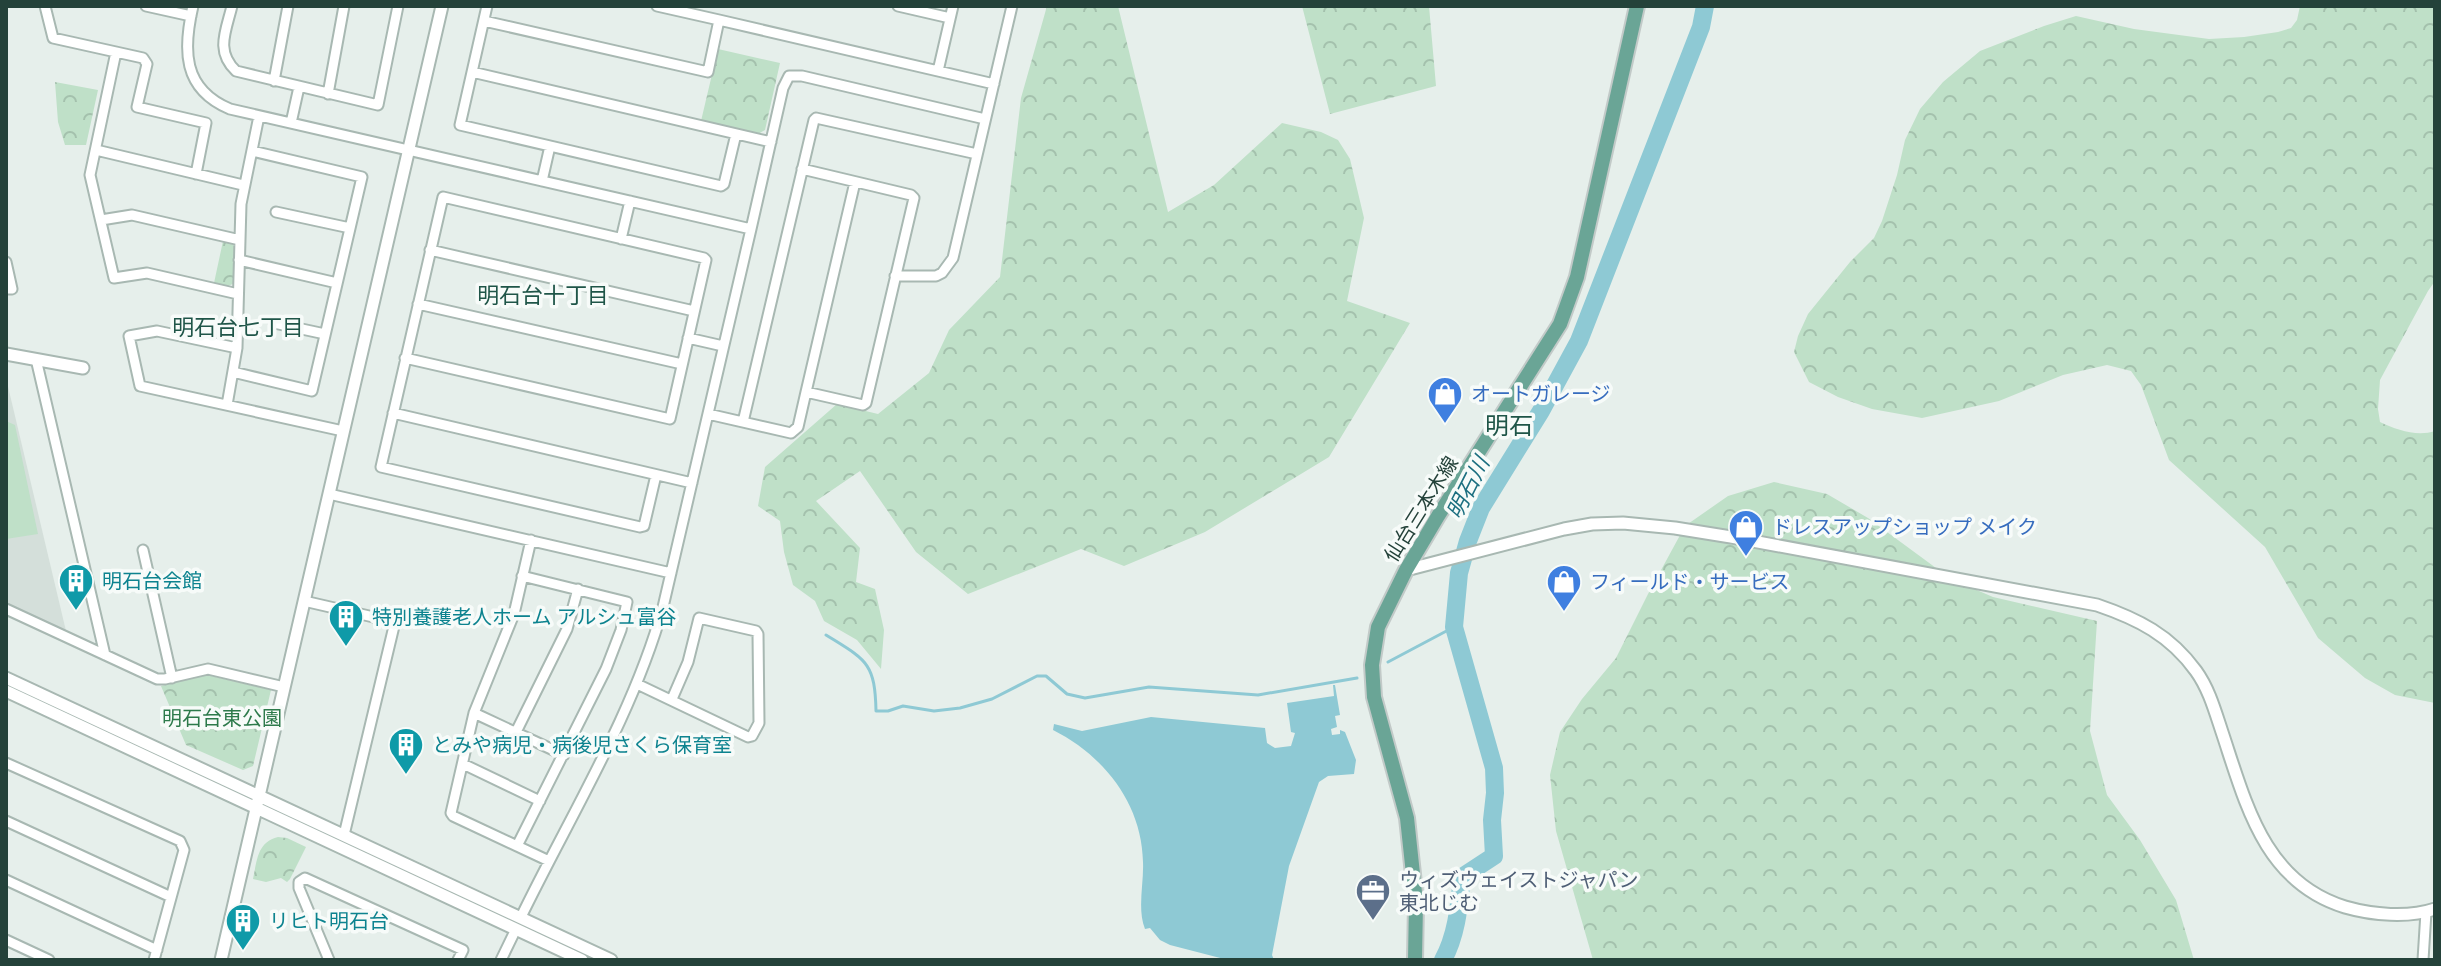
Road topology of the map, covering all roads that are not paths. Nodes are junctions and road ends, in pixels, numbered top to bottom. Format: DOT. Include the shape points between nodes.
graph roads {
  1 [pos="45,6"];
  2 [pos="232,6"];
  3 [pos="288,6"];
  4 [pos="344,6"];
  5 [pos="398,6"];
  6 [pos="442,6"];
  7 [pos="487,6"];
  8 [pos="657,6"];
  9 [pos="898,6"];
  10 [pos="953,6"];
  11 [pos="1012,6"];
  12 [pos="1637,6"];
  13 [pos="151,7"];
  14 [pos="192,11"];
  15 [pos="950,18"];
  16 [pos="719,20"];
  17 [pos="484,21"];
  18 [pos="116,52"];
  19 [pos="938,71"];
  20 [pos="472,72"];
  21 [pos="274,81"];
  22 [pos="994,84"];
  23 [pos="299,87"];
  24 [pos="328,94"];
  25 [pos="259,116"];
  26 [pos="985,119"];
  27 [pos="291,123"];
  28 [pos="736,134"];
  29 [pos="771,142"];
  30 [pos="550,146"];
  31 [pos="96,150"];
  32 [pos="408,150"];
  33 [pos="252,151"];
  34 [pos="977,154"];
  35 [pos="802,169"];
  36 [pos="196,174"];
  37 [pos="542,181"];
  38 [pos="855,182"];
  39 [pos="243,185"];
  40 [pos="630,201"];
  41 [pos="276,212"];
  42 [pos="101,220"];
  43 [pos="350,228"];
  44 [pos="751,229"];
  45 [pos="621,239"];
  46 [pos="240,240"];
  47 [pos="430,250"];
  48 [pos="239,260"];
  49 [pos="6,262"];
  50 [pos="895,276"];
  51 [pos="337,283"];
  52 [pos="6,289"];
  53 [pos="238,294"];
  54 [pos="418,304"];
  55 [pos="694,311"];
  56 [pos="274,323"];
  57 [pos="325,334"];
  58 [pos="688,338"];
  59 [pos="723,346"];
  60 [pos="237,348"];
  61 [pos="6,354"];
  62 [pos="405,358"];
  63 [pos="36,359"];
  64 [pos="682,364"];
  65 [pos="83,368"];
  66 [pos="233,372"];
  67 [pos="806,392"];
  68 [pos="227,405"];
  69 [pos="393,413"];
  70 [pos="708,414"];
  71 [pos="743,422"];
  72 [pos="343,431"];
  73 [pos="656,475"];
  74 [pos="692,483"];
  75 [pos="329,494"];
  76 [pos="531,540"];
  77 [pos="143,550"];
  78 [pos="1406,570"];
  79 [pos="671,573"];
  80 [pos="522,576"];
  81 [pos="578,589"];
  82 [pos="304,601"];
  83 [pos="6,609"];
  84 [pos="105,655"];
  85 [pos="6,678"];
  86 [pos="172,678"];
  87 [pos="637,684"];
  88 [pos="284,687"];
  89 [pos="6,691"];
  90 [pos="672,699"];
  91 [pos="474,713"];
  92 [pos="516,732"];
  93 [pos="564,755"];
  94 [pos="6,763"];
  95 [pos="463,764"];
  96 [pos="540,801"];
  97 [pos="258,802"];
  98 [pos="6,821"];
  99 [pos="344,835"];
  100 [pos="517,846"];
  101 [pos="549,861"];
  102 [pos="6,880"];
  103 [pos="171,897"];
  104 [pos="2430,910"];
  105 [pos="521,917"];
  106 [pos="516,929"];
  107 [pos="6,940"];
  108 [pos="155,955"];
  109 [pos="49,960"];
  110 [pos="221,960"];
  111 [pos="329,960"];
  112 [pos="458,960"];
  113 [pos="501,960"];
  114 [pos="582,960"];
  115 [pos="611,960"];
  116 [pos="1415,960"];
  117 [pos="2423,960"];
  1 -- 18 [label="street" via="53,38"];
  2 -- 21 [label="street" via="224,56 236,71"];
  3 -- 21 [label="street"];
  4 -- 24 [label="street"];
  5 -- 24 [label="street" via="378,105"];
  6 -- 32 [label="street"];
  7 -- 17 [label="street"];
  8 -- 16 [label="street"];
  9 -- 15 [label="street"];
  10 -- 15 [label="street"];
  11 -- 22 [label="street"];
  12 -- 78 [label="main road, 仙台三本木線" via="1569,303"];
  13 -- 14 [label="street"];
  14 -- 25 [label="street" via="187,59 197,83 220,105"];
  15 -- 19 [label="street"];
  16 -- 17 [label="street" via="708,72"];
  16 -- 19 [label="street"];
  17 -- 20 [label="street"];
  18 -- 31 [label="street"];
  18 -- 36 [label="street" via="143,58 147,64 137,107 206,123"];
  19 -- 22 [label="street"];
  20 -- 28 [label="street"];
  20 -- 30 [label="street" via="460,125"];
  21 -- 23 [label="street"];
  22 -- 26 [label="street"];
  23 -- 24 [label="street"];
  23 -- 27 [label="street"];
  25 -- 27 [label="street"];
  25 -- 33 [label="street"];
  26 -- 29 [label="street" via="795,75 785,81"];
  26 -- 34 [label="street"];
  27 -- 32 [label="street"];
  28 -- 29 [label="street"];
  28 -- 30 [label="street" via="721,186"];
  29 -- 44 [label="street"];
  30 -- 37 [label="street"];
  31 -- 36 [label="street"];
  31 -- 42 [label="street" via="90,175"];
  32 -- 37 [label="street"];
  32 -- 72 [label="street"];
  33 -- 39 [label="street"];
  33 -- 43 [label="street" via="362,177"];
  34 -- 35 [label="street" via="816,118"];
  34 -- 50 [label="street" via="949,264 936,276"];
  35 -- 38 [label="street"];
  35 -- 71 [label="street"];
  36 -- 39 [label="street"];
  37 -- 40 [label="street"];
  38 -- 50 [label="street" via="914,198"];
  38 -- 67 [label="street"];
  39 -- 46 [label="street"];
  40 -- 44 [label="street"];
  40 -- 45 [label="street"];
  41 -- 43 [label="street"];
  42 -- 46 [label="street" via="132,215"];
  42 -- 53 [label="street" via="114,278 147,273"];
  43 -- 51 [label="street"];
  44 -- 59 [label="street"];
  45 -- 47 [label="street" via="443,197"];
  45 -- 55 [label="street" via="704,258"];
  46 -- 48 [label="street"];
  47 -- 54 [label="street"];
  47 -- 55 [label="street"];
  48 -- 51 [label="street"];
  48 -- 53 [label="street"];
  49 -- 52 [label="street" via="12,289"];
  50 -- 67 [label="street" via="866,403"];
  51 -- 57 [label="street"];
  53 -- 60 [label="street"];
  54 -- 62 [label="street"];
  54 -- 64 [label="street"];
  55 -- 58 [label="street"];
  56 -- 57 [label="street"];
  57 -- 66 [label="street" via="312,391"];
  58 -- 59 [label="street"];
  58 -- 64 [label="street"];
  59 -- 70 [label="street"];
  60 -- 66 [label="street"];
  60 -- 68 [label="street" via="157,331 129,336 140,386"];
  61 -- 63 [label="street"];
  62 -- 64 [label="street" via="670,419"];
  62 -- 69 [label="street"];
  63 -- 65 [label="street"];
  63 -- 84 [label="street"];
  66 -- 68 [label="street"];
  67 -- 71 [label="street" via="798,427 791,433"];
  68 -- 72 [label="street"];
  69 -- 73 [label="street"];
  69 -- 73 [label="street" via="381,467 410,474 640,527"];
  70 -- 71 [label="street"];
  70 -- 74 [label="street"];
  72 -- 75 [label="street"];
  73 -- 74 [label="street"];
  74 -- 79 [label="street"];
  75 -- 76 [label="street"];
  75 -- 82 [label="street"];
  76 -- 79 [label="street"];
  76 -- 80 [label="street"];
  77 -- 86 [label="street"];
  78 -- 104 [label="street" via="1564,529 1623,523 2097,605 2151,627 2197,673 2247,807 2266,847 2291,877 2330,902 2360,911"];
  78 -- 116 [label="main road, 仙台三本木線" via="1378,627 1372,678 1407,818 1416,902"];
  79 -- 87 [label="street"];
  80 -- 81 [label="street"];
  80 -- 91 [label="street" via="514,614"];
  81 -- 92 [label="street" via="567,629"];
  81 -- 93 [label="street" via="627,602 611,656"];
  82 -- 88 [label="street"];
  82 -- 99 [label="street" via="395,622"];
  83 -- 84 [label="street"];
  84 -- 86 [label="street" via="157,679"];
  85 -- 97 [label="street"];
  86 -- 88 [label="street" via="208,669"];
  87 -- 90 [label="street"];
  87 -- 101 [label="street"];
  88 -- 97 [label="street"];
  89 -- 97 [label="street"];
  90 -- 90 [label="street" via="699,618 756,631 759,723 752,736"];
  91 -- 92 [label="street"];
  91 -- 95 [label="street"];
  92 -- 93 [label="street"];
  93 -- 96 [label="street"];
  94 -- 103 [label="street" via="180,841 184,850"];
  95 -- 96 [label="street"];
  95 -- 100 [label="street" via="451,813"];
  96 -- 100 [label="street"];
  97 -- 99 [label="street"];
  97 -- 106 [label="street"];
  97 -- 110 [label="street"];
  98 -- 103 [label="street"];
  99 -- 105 [label="street"];
  100 -- 101 [label="street"];
  101 -- 105 [label="street"];
  102 -- 108 [label="street"];
  103 -- 108 [label="street"];
  104 -- 117 [label="street"];
  105 -- 115 [label="street"];
  106 -- 113 [label="street"];
  106 -- 114 [label="street"];
  107 -- 109 [label="street"];
  111 -- 112 [label="street" via="299,888 305,878 463,950"];
}
